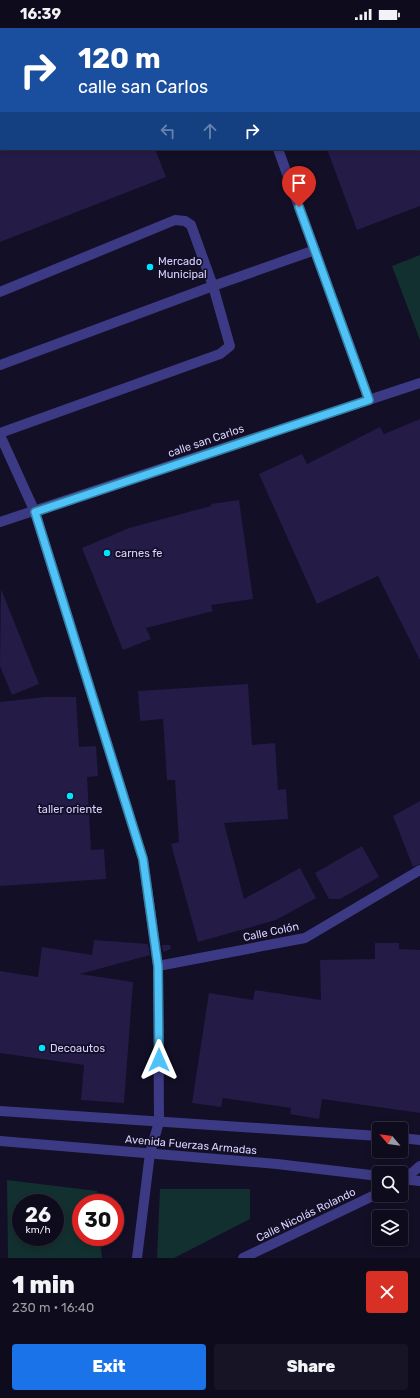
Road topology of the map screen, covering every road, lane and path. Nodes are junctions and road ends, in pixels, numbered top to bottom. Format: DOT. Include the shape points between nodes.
graph roads {
  1 [pos="278,150"];
  2 [pos="315,250"];
  3 [pos="214,286"];
  4 [pos="0,292"];
  5 [pos="0,365"];
  6 [pos="420,383"];
  7 [pos="369,400"];
  8 [pos="0,434"];
  9 [pos="35,512"];
  10 [pos="0,522"];
  11 [pos="420,870"];
  12 [pos="158,966"];
  13 [pos="0,1111"];
  14 [pos="159,1122"];
  15 [pos="372,1136"];
  16 [pos="408,1139"];
  17 [pos="420,1140"];
  18 [pos="0,1141"];
  19 [pos="150,1153"];
  20 [pos="420,1166"];
  21 [pos="372,1175"];
  22 [pos="408,1176"];
  23 [pos="408,1180"];
  24 [pos="420,1181"];
  25 [pos="372,1196"];
  26 [pos="137,1258"];
  27 [pos="244,1258"];
  1 -- 2 [label="street"];
  2 -- 3 [label="street"];
  2 -- 7 [label="street"];
  3 -- 4 [label="street" via="192,225 175,220"];
  3 -- 5 [label="street"];
  3 -- 8 [label="street" via="230,346 226,350"];
  6 -- 7 [label="street, calle san Carlos"];
  7 -- 9 [label="street, calle san Carlos"];
  8 -- 9 [label="street"];
  9 -- 10 [label="street, calle san Carlos"];
  9 -- 12 [label="street" via="143,859"];
  11 -- 12 [label="street, Calle Colón" via="305,938"];
  12 -- 14 [label="street"];
  13 -- 14 [label="street, Avenida Fuerzas Armadas"];
  14 -- 15 [label="street, Avenida Fuerzas Armadas"];
  14 -- 19 [label="street"];
  16 -- 17 [label="street"];
  18 -- 19 [label="street, Avenida Fuerzas Armadas"];
  19 -- 21 [label="street, Avenida Fuerzas Armadas"];
  19 -- 26 [label="street"];
  20 -- 22 [label="street"];
  23 -- 24 [label="street"];
  25 -- 27 [label="street, Calle Nicolás Rolando"];
}
